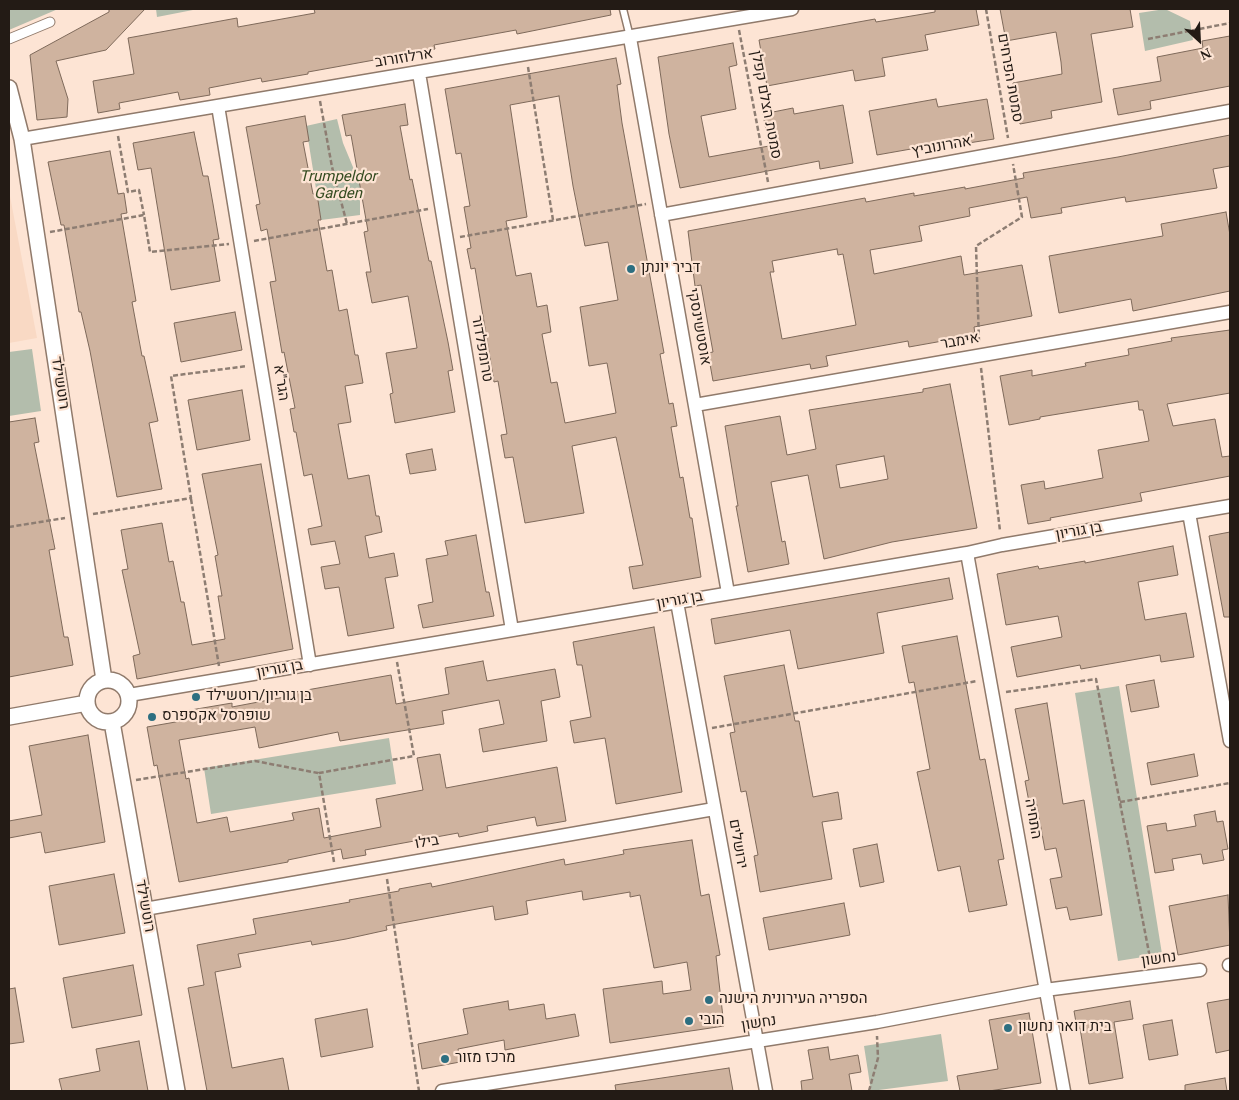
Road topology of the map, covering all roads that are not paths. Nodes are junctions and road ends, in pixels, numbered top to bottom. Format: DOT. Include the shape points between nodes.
graph roads {
  1 [pos="623,9"];
  2 [pos="792,9"];
  3 [pos="50,22"];
  4 [pos="630,38"];
  5 [pos="9,39"];
  6 [pos="419,73"];
  7 [pos="9,88"];
  8 [pos="218,106"];
  9 [pos="1230,110"];
  10 [pos="22,139"];
  11 [pos="661,215"];
  12 [pos="1230,312"];
  13 [pos="695,404"];
  14 [pos="1230,506"];
  15 [pos="1190,513"];
  16 [pos="967,553"];
  17 [pos="728,593"];
  18 [pos="677,602"];
  19 [pos="512,630"];
  20 [pos="310,665"];
  21 [pos="104,680"];
  22 [pos="129,695"];
  23 [pos="87,703"];
  24 [pos="9,717"];
  25 [pos="112,722"];
  26 [pos="1230,741"];
  27 [pos="714,809"];
  28 [pos="145,909"];
  29 [pos="1200,970"];
  30 [pos="1045,990"];
  31 [pos="756,1041"];
  32 [pos="176,1091"];
  33 [pos="442,1091"];
  34 [pos="766,1091"];
  35 [pos="1064,1091"];
  1 -- 4 [label="lane"];
  2 -- 4 [label="street, ארלוזורוב"];
  3 -- 5 [label="street"];
  4 -- 6 [label="street, ארלוזורוב"];
  4 -- 11 [label="street, אוסטשינסקי"];
  6 -- 8 [label="street, ארלוזורוב"];
  6 -- 19 [label="street, טרומפלדור"];
  7 -- 10 [label="street, רוטשילד"];
  8 -- 10 [label="street, ארלוזורוב"];
  8 -- 20 [label="street, הגר\"א"];
  9 -- 11 [label="street, אהרונוביץ'"];
  10 -- 21 [label="street, רוטשילד"];
  11 -- 13 [label="street, אוסטשינסקי"];
  12 -- 13 [label="street, אימבר"];
  13 -- 17 [label="street, אוסטשינסקי"];
  14 -- 15 [label="street, בן גוריון"];
  15 -- 16 [label="street, בן גוריון"];
  15 -- 26 [label="street"];
  16 -- 17 [label="street, בן גוריון"];
  16 -- 30 [label="street, התחיה"];
  17 -- 18 [label="street, בן גוריון"];
  18 -- 19 [label="street, בן גוריון"];
  18 -- 27 [label="street, ירושלים"];
  19 -- 20 [label="street, בן גוריון"];
  20 -- 22 [label="street, בן גוריון"];
  21 -- 22 [label="street" via="120,683"];
  21 -- 23 [label="street" via="94,684 88,692"];
  22 -- 25 [label="street" via="127,710"];
  23 -- 24 [label="street"];
  23 -- 25 [label="street" via="94,717"];
  25 -- 28 [label="street, רוטשילד"];
  27 -- 28 [label="street, בילו"];
  27 -- 31 [label="street, ירושלים"];
  28 -- 32 [label="street, רוטשילד"];
  29 -- 30 [label="street, נחשון"];
  30 -- 31 [label="street, נחשון"];
  30 -- 35 [label="street, התחיה"];
  31 -- 33 [label="street, נחשון"];
  31 -- 34 [label="street, ירושלים"];
}
